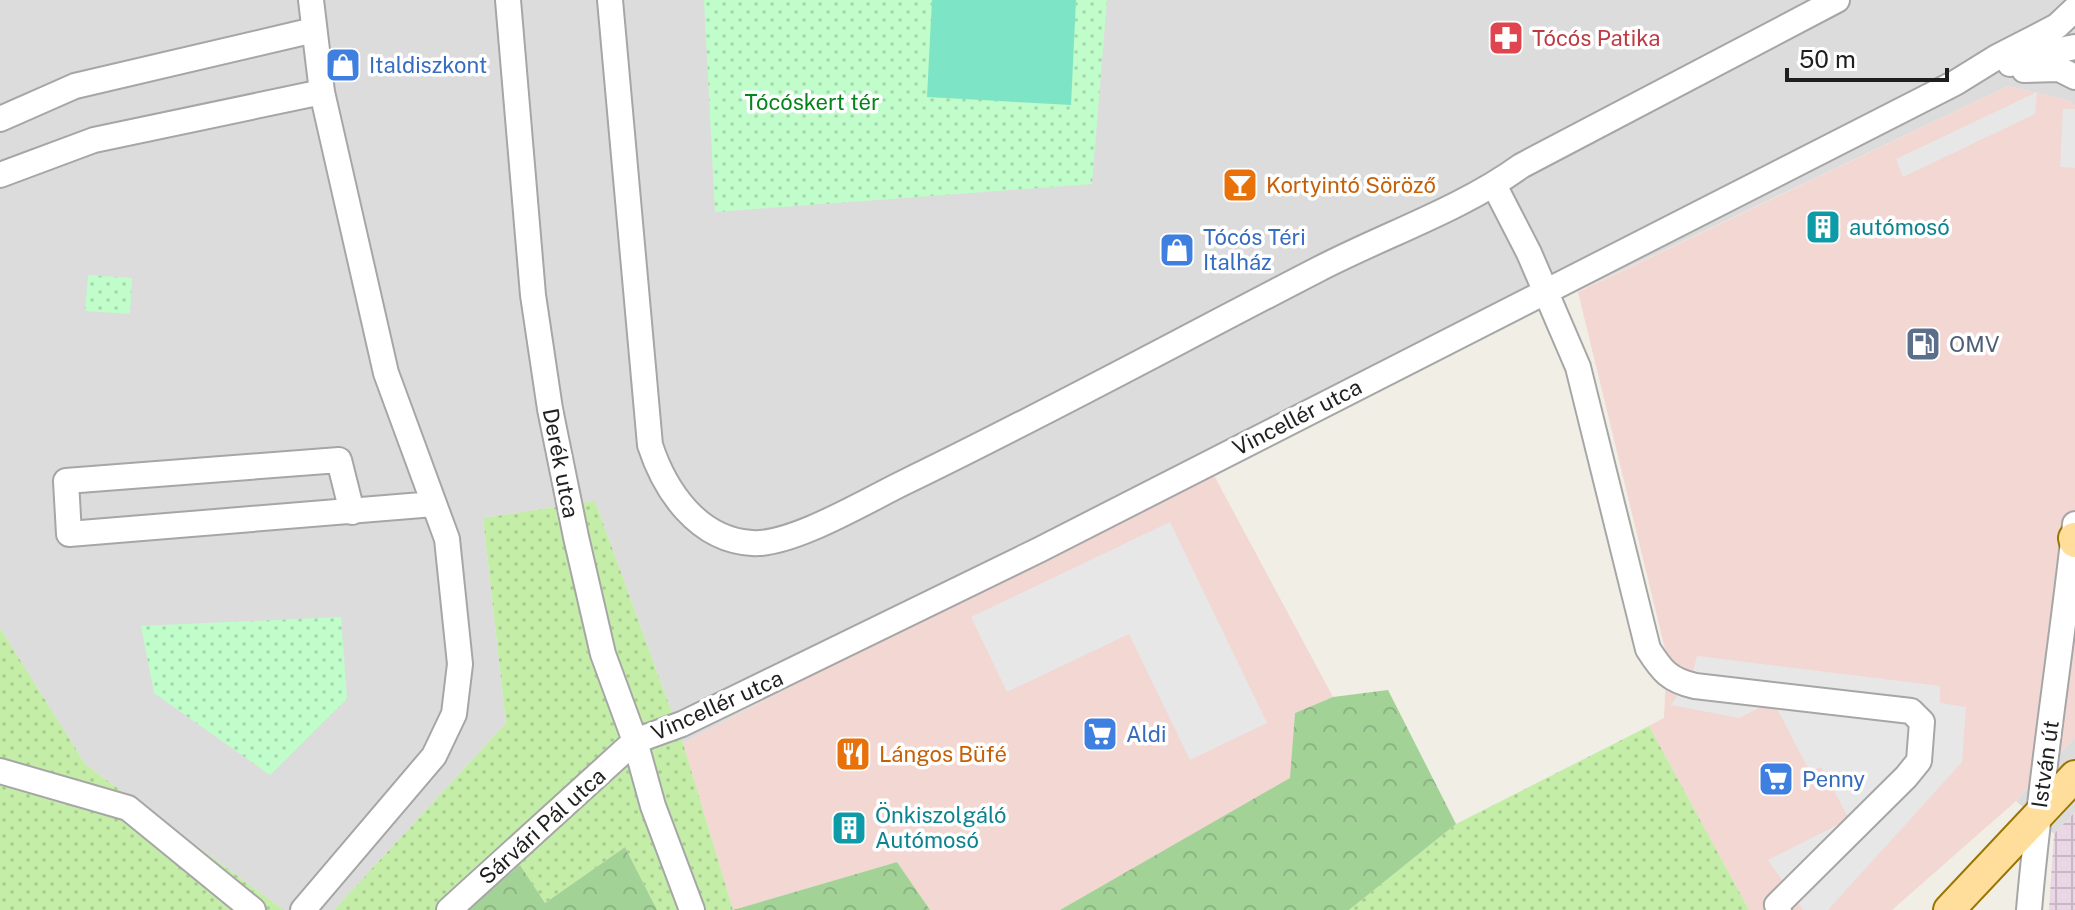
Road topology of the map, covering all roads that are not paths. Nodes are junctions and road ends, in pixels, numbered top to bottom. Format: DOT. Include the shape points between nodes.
graph roads {
  1 [pos="311,0"];
  2 [pos="508,0"];
  3 [pos="610,0"];
  4 [pos="1836,1"];
  5 [pos="2075,9"];
  6 [pos="314,30"];
  7 [pos="2075,47"];
  8 [pos="2075,77"];
  9 [pos="1955,83"];
  10 [pos="322,92"];
  11 [pos="0,119"];
  12 [pos="0,175"];
  13 [pos="1494,185"];
  14 [pos="1546,291"];
  15 [pos="434,504"];
  16 [pos="352,512"];
  17 [pos="2075,534"];
  18 [pos="635,741"];
  19 [pos="0,771"];
  20 [pos="2075,776"];
  21 [pos="2037,818"];
  22 [pos="253,910"];
  23 [pos="303,910"];
  24 [pos="449,910"];
  25 [pos="692,910"];
  26 [pos="1779,910"];
  27 [pos="1949,910"];
  28 [pos="2029,910"];
  1 -- 6 [label="street"];
  2 -- 18 [label="street, Derék utca" via="533,295 550,409 603,654"];
  3 -- 13 [label="street" via="650,445 671,494 706,528 753,544 805,530 929,471 1309,274"];
  4 -- 13 [label="street"];
  5 -- 9 [label="street, Vincellér utca" via="2057,26"];
  6 -- 10 [label="street"];
  6 -- 11 [label="street" via="75,86"];
  7 -- 9 [label="street, Vincellér utca"];
  8 -- 9 [label="street" via="2059,69 2034,68"];
  9 -- 14 [label="street, Vincellér utca"];
  10 -- 12 [label="street" via="94,140"];
  10 -- 15 [label="street" via="386,373"];
  13 -- 14 [label="street"];
  14 -- 18 [label="street, Vincellér utca" via="1052,544 682,724"];
  14 -- 26 [label="street" via="1578,367 1648,649 1662,670 1676,682 1695,686 1911,711 1922,722 1919,761 1777,905"];
  15 -- 16 [label="street"];
  15 -- 23 [label="street" via="447,539 460,664 454,714 434,756"];
  16 -- 16 [label="street" via="69,534 66,481 339,460"];
  17 -- 21 [label="street, István út"];
  18 -- 24 [label="street, Sárvári Pál utca"];
  18 -- 25 [label="street, Derék utca"];
  19 -- 22 [label="street" via="128,808"];
  20 -- 21 [label="main road"];
  21 -- 27 [label="main road"];
  21 -- 28 [label="street, István út"];
}
